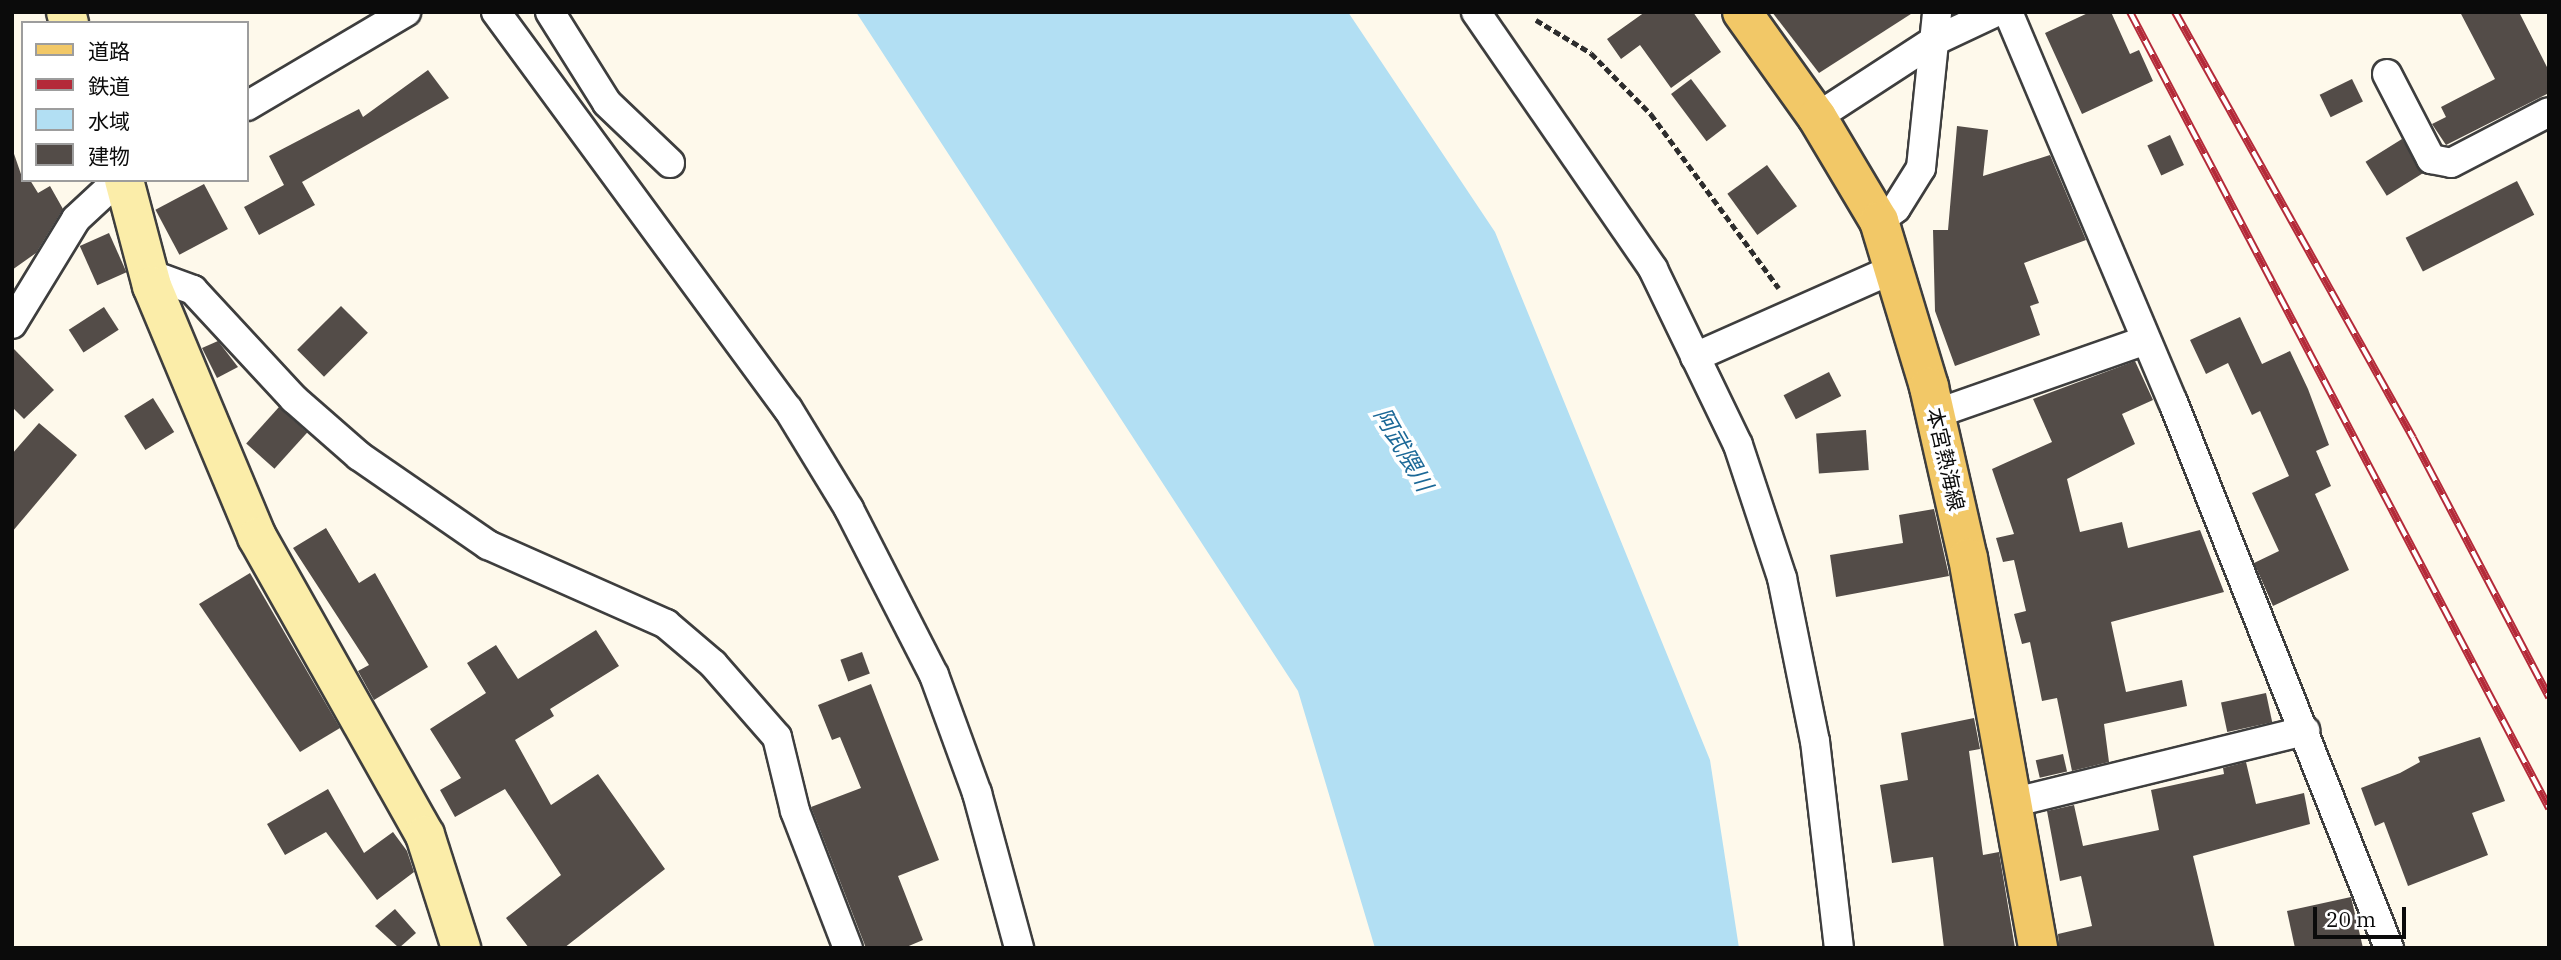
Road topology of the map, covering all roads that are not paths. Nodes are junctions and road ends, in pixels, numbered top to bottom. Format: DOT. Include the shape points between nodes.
graph roads {
  1 [pos="406,12"];
  2 [pos="496,12"];
  3 [pos="550,12"];
  4 [pos="1476,12"];
  5 [pos="1742,12"];
  6 [pos="1937,12"];
  7 [pos="1996,12"];
  8 [pos="2008,12"];
  9 [pos="1933,42"];
  10 [pos="2387,74"];
  11 [pos="248,105"];
  12 [pos="2549,112"];
  13 [pos="1817,117"];
  14 [pos="670,163"];
  15 [pos="116,182"];
  16 [pos="125,182"];
  17 [pos="1879,221"];
  18 [pos="1891,270"];
  19 [pos="152,286"];
  20 [pos="12,324"];
  21 [pos="2143,341"];
  22 [pos="1695,357"];
  23 [pos="1936,414"];
  24 [pos="2305,731"];
  25 [pos="2015,802"];
  26 [pos="461,948"];
  27 [pos="848,948"];
  28 [pos="1018,948"];
  29 [pos="1839,948"];
  30 [pos="2038,948"];
  31 [pos="2389,948"];
  1 -- 11 [label="street"];
  2 -- 28 [label="street" via="788,409 849,509 934,675 977,793"];
  3 -- 14 [label="street" via="607,103"];
  4 -- 22 [label="street" via="1653,269"];
  5 -- 13 [label="main road, 本宮熱海線"];
  6 -- 9 [label="street"];
  7 -- 9 [label="street"];
  8 -- 21 [label="street"];
  9 -- 13 [label="street"];
  9 -- 17 [label="street" via="1921,168 1896,208"];
  10 -- 12 [label="street" via="2431,159 2451,163"];
  13 -- 17 [label="main road, 本宮熱海線"];
  15 -- 20 [label="street" via="76,219"];
  16 -- 19 [label="street"];
  17 -- 18 [label="main road, 本宮熱海線"];
  18 -- 22 [label="street"];
  18 -- 23 [label="main road, 本宮熱海線"];
  19 -- 26 [label="street" via="257,537 425,835"];
  19 -- 27 [label="street" via="163,279 193,290 294,399 408,491 488,545 666,624 713,664 777,737 795,811"];
  21 -- 23 [label="street"];
  21 -- 24 [label="street"];
  22 -- 29 [label="street" via="1738,445 1782,578 1815,741"];
  23 -- 25 [label="main road, 本宮熱海線"];
  24 -- 25 [label="street"];
  24 -- 31 [label="street"];
  25 -- 30 [label="main road, 本宮熱海線"];
}
